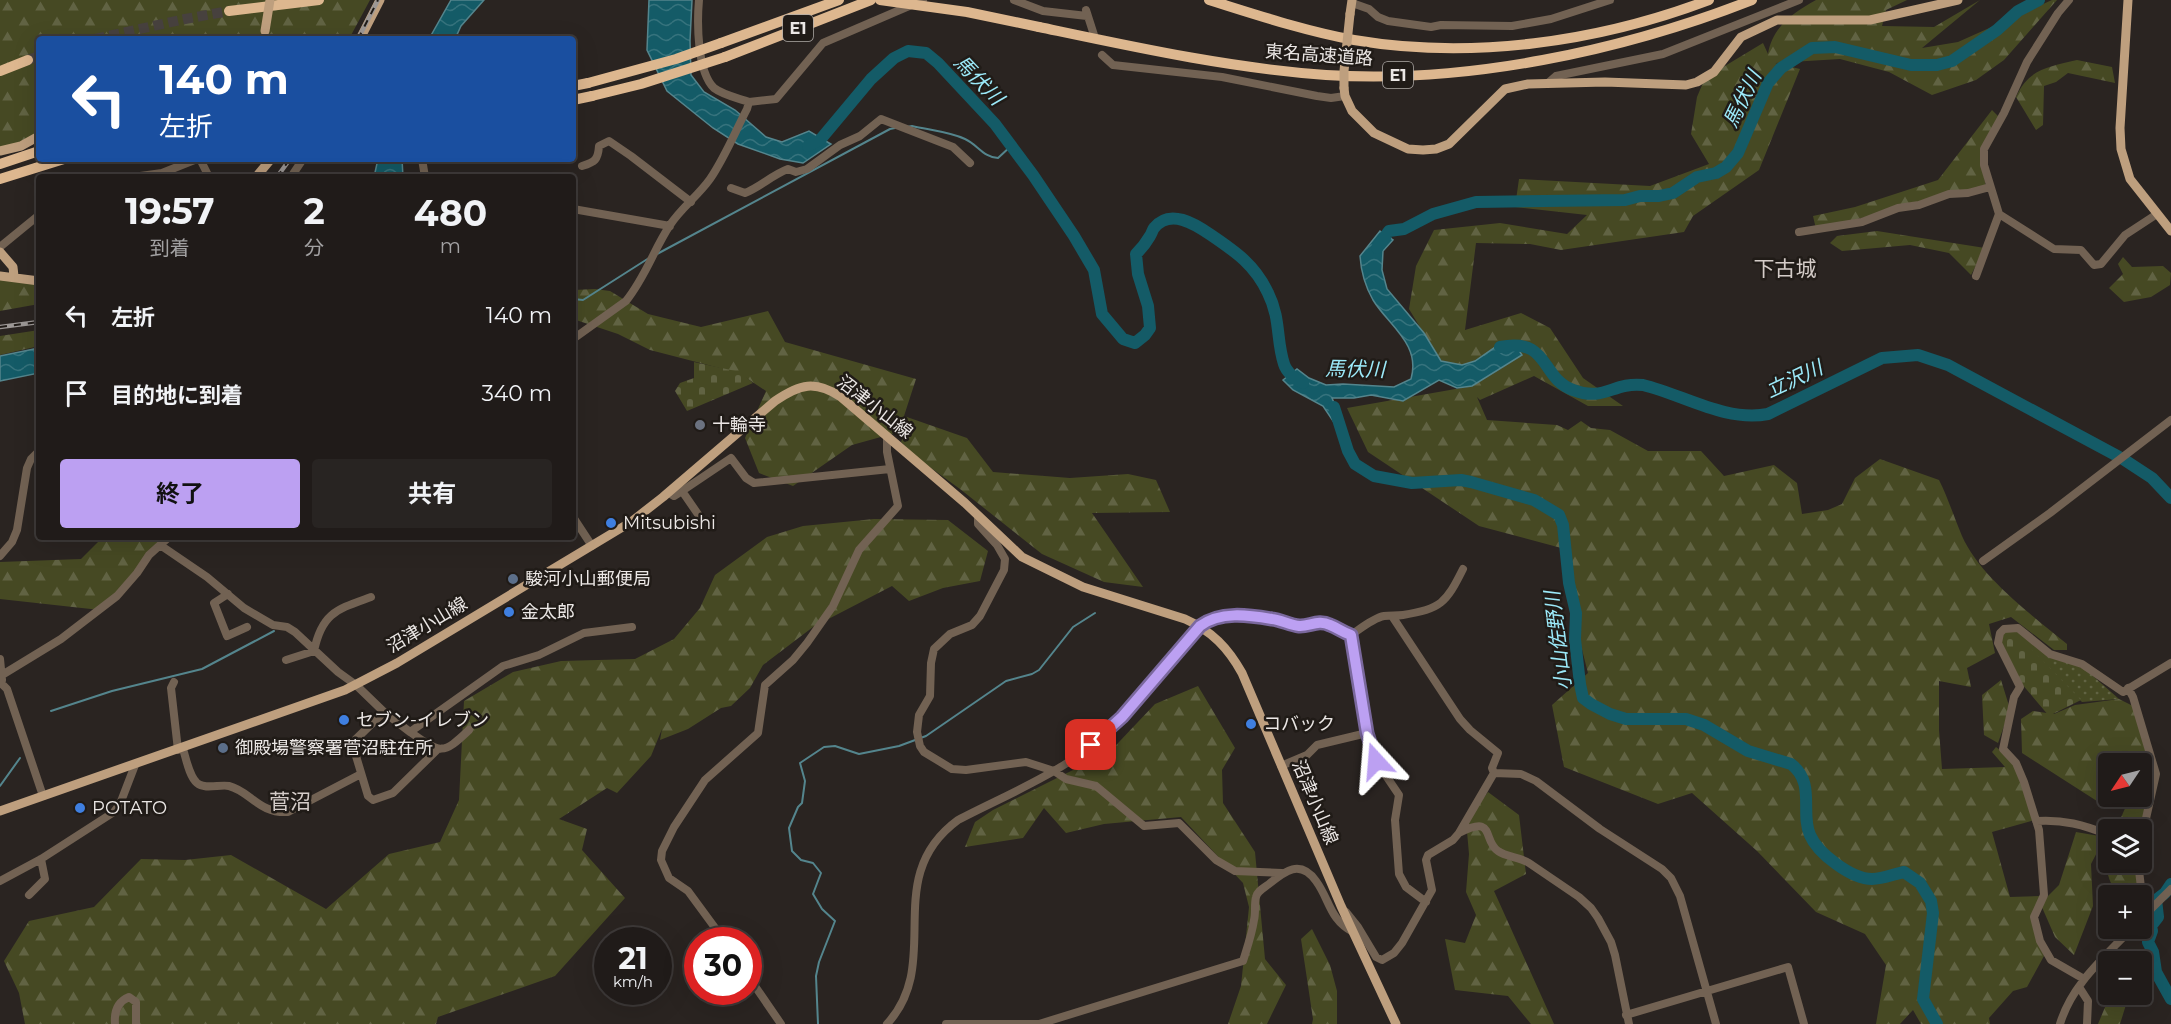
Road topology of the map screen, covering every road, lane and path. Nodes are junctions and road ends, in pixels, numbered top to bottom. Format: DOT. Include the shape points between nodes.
graph roads {
  1 [pos="270,0"];
  2 [pos="319,0"];
  3 [pos="380,0"];
  4 [pos="699,0"];
  5 [pos="839,0"];
  6 [pos="871,0"];
  7 [pos="880,0"];
  8 [pos="923,0"];
  9 [pos="1014,0"];
  10 [pos="1209,0"];
  11 [pos="1610,0"];
  12 [pos="1709,0"];
  13 [pos="1752,0"];
  14 [pos="1799,0"];
  15 [pos="1958,0"];
  16 [pos="2069,0"];
  17 [pos="2128,0"];
  18 [pos="1352,2"];
  19 [pos="229,11"];
  20 [pos="262,35"];
  21 [pos="1094,35"];
  22 [pos="362,36"];
  23 [pos="1102,54"];
  24 [pos="28,60"];
  25 [pos="0,71"];
  26 [pos="1548,83"];
  27 [pos="576,85"];
  28 [pos="1345,92"];
  29 [pos="576,99"];
  30 [pos="749,102"];
  31 [pos="36,137"];
  32 [pos="0,151"];
  33 [pos="36,152"];
  34 [pos="54,162"];
  35 [pos="191,162"];
  36 [pos="268,162"];
  37 [pos="970,163"];
  38 [pos="0,164"];
  39 [pos="582,166"];
  40 [pos="155,174"];
  41 [pos="258,174"];
  42 [pos="0,179"];
  43 [pos="1990,187"];
  44 [pos="731,188"];
  45 [pos="691,202"];
  46 [pos="576,210"];
  47 [pos="1999,214"];
  48 [pos="2157,214"];
  49 [pos="36,217"];
  50 [pos="670,226"];
  51 [pos="2171,231"];
  52 [pos="1799,232"];
  53 [pos="0,247"];
  54 [pos="0,252"];
  55 [pos="0,276"];
  56 [pos="14,276"];
  57 [pos="1976,276"];
  58 [pos="36,280"];
  59 [pos="576,337"];
  60 [pos="2171,420"];
  61 [pos="887,436"];
  62 [pos="36,454"];
  63 [pos="890,469"];
  64 [pos="682,491"];
  65 [pos="669,493"];
  66 [pos="978,516"];
  67 [pos="702,520"];
  68 [pos="576,522"];
  69 [pos="166,540"];
  70 [pos="160,545"];
  71 [pos="592,546"];
  72 [pos="0,556"];
  73 [pos="1983,561"];
  74 [pos="1463,569"];
  75 [pos="228,594"];
  76 [pos="371,597"];
  77 [pos="1392,616"];
  78 [pos="1200,626"];
  79 [pos="247,627"];
  80 [pos="632,627"];
  81 [pos="1351,635"];
  82 [pos="314,651"];
  83 [pos="0,659"];
  84 [pos="286,660"];
  85 [pos="2171,663"];
  86 [pos="1,681"];
  87 [pos="174,681"];
  88 [pos="356,685"];
  89 [pos="2128,688"];
  90 [pos="384,712"];
  91 [pos="469,730"];
  92 [pos="410,732"];
  93 [pos="1367,733"];
  94 [pos="180,749"];
  95 [pos="438,749"];
  96 [pos="135,765"];
  97 [pos="1281,766"];
  98 [pos="1054,771"];
  99 [pos="1494,773"];
  100 [pos="362,774"];
  101 [pos="43,796"];
  102 [pos="0,811"];
  103 [pos="2146,819"];
  104 [pos="2036,821"];
  105 [pos="2098,832"];
  106 [pos="1459,833"];
  107 [pos="41,859"];
  108 [pos="1282,873"];
  109 [pos="0,881"];
  110 [pos="2168,891"];
  111 [pos="29,895"];
  112 [pos="1426,902"];
  113 [pos="1341,906"];
  114 [pos="2152,907"];
  115 [pos="714,927"];
  116 [pos="1353,932"];
  117 [pos="2122,939"];
  118 [pos="2084,979"];
  119 [pos="2079,987"];
  120 [pos="1707,990"];
  121 [pos="762,996"];
  122 [pos="1626,1015"];
  123 [pos="115,1024"];
  124 [pos="136,1024"];
  125 [pos="781,1024"];
  126 [pos="887,1024"];
  127 [pos="946,1024"];
  128 [pos="1396,1024"];
  129 [pos="1629,1024"];
  130 [pos="1716,1024"];
  131 [pos="1803,1024"];
  132 [pos="2061,1024"];
  133 [pos="2087,1024"];
  1 -- 20 [label="main road, bridge"];
  2 -- 19 [label="highway"];
  3 -- 22 [label="main road"];
  4 -- 30 [label="street" via="700,64 706,78 717,90"];
  5 -- 27 [label="highway, E1, bridge" via="676,59"];
  6 -- 29 [label="highway, E1, bridge" via="725,57"];
  7 -- 13 [label="highway, 東名高速道路 / E1, bridge" via="968,12 1150,51 1328,75 1410,75 1578,53 1661,32"];
  8 -- 30 [label="street" via="823,43 776,99"];
  9 -- 21 [label="street" via="1043,11 1087,13"];
  10 -- 12 [label="highway, 東名高速道路 / E1" via="1329,35 1453,49 1518,45 1579,35"];
  11 -- 18 [label="street" via="1551,19 1512,26 1431,27 1388,21"];
  14 -- 26 [label="street" via="1663,54 1556,76"];
  15 -- 26 [label="main road" via="1870,20 1777,20 1741,37 1714,72 1686,85"];
  16 -- 43 [label="street" via="2027,62 1984,149"];
  17 -- 48 [label="main road" via="2121,149 2130,179"];
  18 -- 28 [label="main road, bridge"];
  23 -- 28 [label="street" via="1113,65 1222,77 1331,98"];
  24 -- 25 [label="highway"];
  26 -- 28 [label="main road" via="1505,89 1449,144 1423,150 1408,149 1374,133 1352,111"];
  30 -- 45 [label="street" via="711,178"];
  31 -- 32 [label="main road" via="21,146"];
  33 -- 38 [label="highway"];
  34 -- 42 [label="highway"];
  35 -- 40 [label="street"];
  36 -- 41 [label="main road"];
  37 -- 44 [label="street" via="953,147 881,120 807,170 788,169 745,193"];
  39 -- 45 [label="street" via="594,162 599,146 609,141"];
  43 -- 47 [label="street"];
  43 -- 52 [label="street" via="1949,194 1862,222"];
  45 -- 50 [label="street"];
  46 -- 50 [label="street"];
  47 -- 48 [label="street" via="2054,249 2081,250 2094,265 2101,264 2126,235"];
  47 -- 57 [label="street"];
  48 -- 51 [label="main road"];
  49 -- 53 [label="street"];
  50 -- 59 [label="street" via="644,277 626,301"];
  54 -- 56 [label="main road" via="13,267"];
  55 -- 56 [label="main road"];
  56 -- 58 [label="main road"];
  60 -- 73 [label="street"];
  61 -- 63 [label="street"];
  61 -- 65 [label="main road, 沼津小山線" via="829,389 795,388 775,400"];
  61 -- 66 [label="main road, 沼津小山線"];
  62 -- 72 [label="street" via="27,468 17,530"];
  63 -- 64 [label="street" via="754,483 731,458"];
  63 -- 115 [label="street" via="898,506 859,550 833,606 807,643 765,685 758,732 705,780 662,851 661,860 669,878 688,891"];
  64 -- 65 [label="street" via="674,496"];
  64 -- 67 [label="street"];
  65 -- 71 [label="main road, 沼津小山線"];
  66 -- 78 [label="main road, 沼津小山線" via="1022,557 1051,573"];
  66 -- 98 [label="street" via="978,524 1005,559 1005,570 972,625 950,634 934,649 930,696 919,716 919,742 924,752 952,769 1026,762"];
  68 -- 71 [label="street"];
  69 -- 70 [label="street"];
  70 -- 75 [label="street"];
  70 -- 86 [label="street" via="117,596"];
  71 -- 88 [label="main road, 沼津小山線"];
  74 -- 77 [label="street" via="1444,600 1429,609"];
  75 -- 79 [label="street" via="214,603 227,636"];
  75 -- 82 [label="street" via="273,625 287,627"];
  76 -- 82 [label="street" via="338,609 324,623"];
  77 -- 81 [label="street" via="1382,616"];
  77 -- 99 [label="street" via="1460,718 1498,753"];
  78 -- 81 [label="street" via="1208,620 1237,615 1301,626 1314,622"];
  78 -- 97 [label="main road, 沼津小山線" via="1233,657"];
  78 -- 98 [label="street" via="1122,717"];
  80 -- 92 [label="street" via="584,633 538,655 503,666"];
  81 -- 93 [label="street"];
  82 -- 84 [label="street"];
  82 -- 88 [label="street"];
  83 -- 86 [label="street"];
  85 -- 89 [label="street"];
  86 -- 101 [label="street"];
  87 -- 94 [label="street" via="171,688"];
  88 -- 90 [label="street"];
  88 -- 94 [label="main road, 沼津小山線"];
  89 -- 103 [label="street" via="2156,774"];
  89 -- 104 [label="street" via="2123,692 2082,664 2050,654 2018,628 2010,627 2000,633 1998,644 2020,687 2014,697 2003,749 2016,763"];
  90 -- 92 [label="street"];
  90 -- 100 [label="street" via="353,746"];
  91 -- 95 [label="street" via="448,749"];
  92 -- 95 [label="street"];
  93 -- 97 [label="street" via="1317,745"];
  93 -- 112 [label="street" via="1376,761 1399,795 1395,820 1399,874 1406,887"];
  94 -- 96 [label="main road, 沼津小山線"];
  94 -- 100 [label="street" via="197,783 228,785 277,813 288,812"];
  95 -- 100 [label="street" via="393,793 373,800 368,796"];
  96 -- 101 [label="main road, 沼津小山線"];
  96 -- 107 [label="street" via="114,812"];
  97 -- 113 [label="main road, 沼津小山線"];
  98 -- 108 [label="street" via="1066,779 1096,786 1144,826 1179,823 1216,860 1235,871"];
  98 -- 126 [label="street" via="958,820 932,846 921,866 915,891 912,978 903,1001"];
  99 -- 106 [label="street"];
  99 -- 120 [label="street" via="1521,774 1536,781 1662,869 1680,896"];
  101 -- 102 [label="main road, 沼津小山線"];
  104 -- 105 [label="street" via="2064,821"];
  104 -- 118 [label="street" via="2044,895 2034,917 2040,942 2051,960"];
  106 -- 112 [label="street" via="1428,855 1432,890"];
  106 -- 122 [label="street" via="1476,826 1485,828 1499,853 1521,858 1591,908 1611,942"];
  107 -- 109 [label="street"];
  107 -- 111 [label="street" via="45,879"];
  108 -- 116 [label="street" via="1295,868 1311,875 1337,920"];
  108 -- 127 [label="street" via="1256,897 1255,919 1243,961 1039,1024"];
  110 -- 114 [label="street"];
  112 -- 113 [label="street" via="1394,953 1382,960"];
  113 -- 116 [label="main road, 沼津小山線"];
  116 -- 128 [label="main road, 沼津小山線"];
  117 -- 118 [label="street"];
  118 -- 119 [label="street"];
  119 -- 132 [label="street"];
  119 -- 133 [label="street" via="2088,1001"];
  120 -- 122 [label="street"];
  120 -- 130 [label="street"];
  120 -- 131 [label="street" via="1788,967"];
  121 -- 125 [label="street"];
  122 -- 129 [label="street"];
  123 -- 124 [label="street" via="119,1003 129,997 136,1002"];
}
